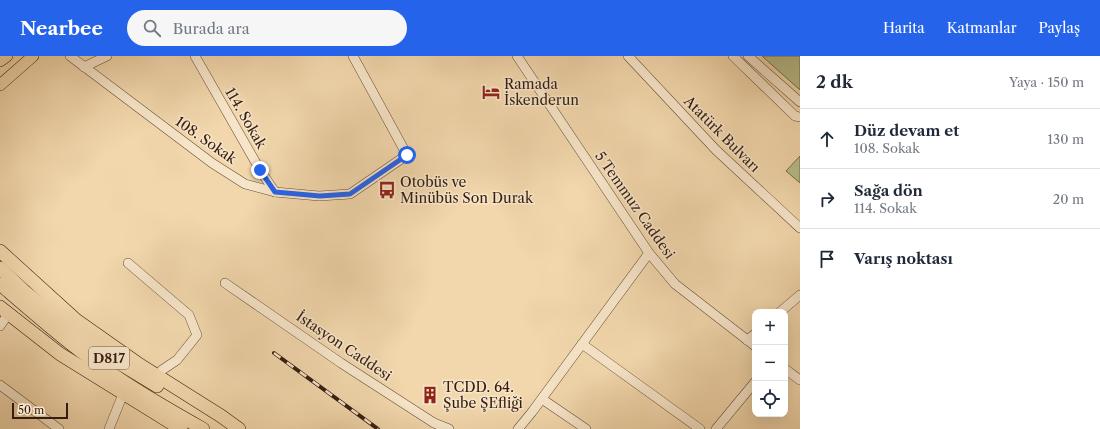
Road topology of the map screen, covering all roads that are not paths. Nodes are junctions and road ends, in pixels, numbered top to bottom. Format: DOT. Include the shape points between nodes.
graph roads {
  1 [pos="7,56"];
  2 [pos="33,56"];
  3 [pos="70,56"];
  4 [pos="106,56"];
  5 [pos="195,56"];
  6 [pos="353,56"];
  7 [pos="517,56"];
  8 [pos="628,56"];
  9 [pos="733,56"];
  10 [pos="748,56"];
  11 [pos="0,61"];
  12 [pos="84,67"];
  13 [pos="0,85"];
  14 [pos="800,102"];
  15 [pos="800,117"];
  16 [pos="275,192"];
  17 [pos="800,228"];
  18 [pos="0,251"];
  19 [pos="649,252"];
  20 [pos="128,263"];
  21 [pos="0,268"];
  22 [pos="225,283"];
  23 [pos="0,284"];
  24 [pos="800,295"];
  25 [pos="784,309"];
  26 [pos="4,310"];
  27 [pos="0,326"];
  28 [pos="752,336"];
  29 [pos="747,340"];
  30 [pos="582,344"];
  31 [pos="754,345"];
  32 [pos="788,371"];
  33 [pos="158,376"];
  34 [pos="800,380"];
  35 [pos="0,385"];
  36 [pos="752,386"];
  37 [pos="123,394"];
  38 [pos="542,398"];
  39 [pos="59,429"];
  40 [pos="109,429"];
  41 [pos="181,429"];
  42 [pos="203,429"];
  43 [pos="231,429"];
  44 [pos="239,429"];
  45 [pos="449,429"];
  46 [pos="518,429"];
  47 [pos="586,429"];
  48 [pos="700,429"];
  49 [pos="716,429"];
  1 -- 11 [label="main road"];
  2 -- 13 [label="main road"];
  3 -- 12 [label="street, 108. Sokak"];
  4 -- 12 [label="street"];
  5 -- 16 [label="street, 114. Sokak"];
  6 -- 16 [label="street, 108. Sokak" via="407,155 350,194 320,196"];
  7 -- 19 [label="street, 5 Temmuz Caddesi"];
  8 -- 17 [label="street, Atatürk Bulvarı" via="716,150"];
  9 -- 15 [label="street" via="795,116"];
  10 -- 14 [label="street"];
  12 -- 16 [label="street, 108. Sokak" via="212,163 245,184"];
  18 -- 33 [label="highway" via="76,320"];
  19 -- 29 [label="street, 5 Temmuz Caddesi" via="674,284"];
  19 -- 30 [label="street"];
  20 -- 33 [label="street" via="189,315 197,335 177,360 162,370"];
  21 -- 43 [label="highway, D817" via="24,291 96,349"];
  22 -- 45 [label="street, İstasyon Caddesi" via="341,363"];
  23 -- 42 [label="highway, D817" via="89,357 134,389"];
  24 -- 25 [label="street"];
  26 -- 27 [label="street"];
  26 -- 37 [label="highway" via="60,354"];
  28 -- 29 [label="street"];
  29 -- 31 [label="street, 5 Temmuz Caddesi"];
  30 -- 38 [label="street"];
  30 -- 48 [label="street"];
  32 -- 34 [label="street"];
  33 -- 44 [label="highway"];
  35 -- 39 [label="street"];
  36 -- 49 [label="street"];
  37 -- 40 [label="street"];
  37 -- 41 [label="highway"];
  38 -- 46 [label="street"];
  38 -- 47 [label="street"];
}
